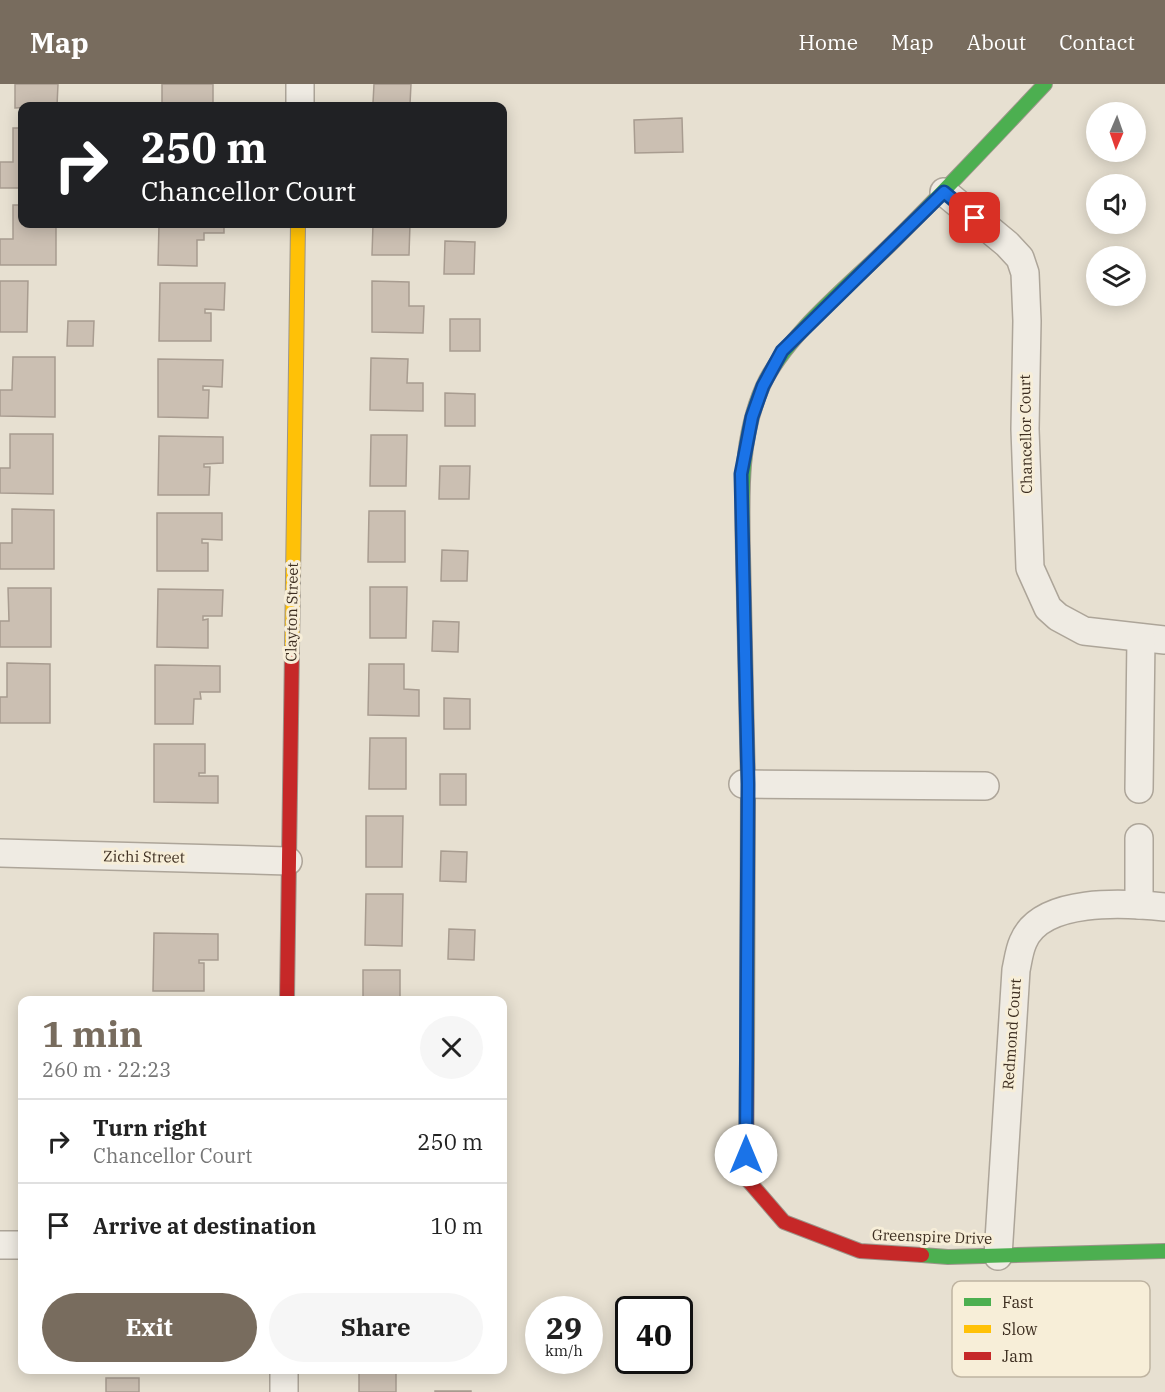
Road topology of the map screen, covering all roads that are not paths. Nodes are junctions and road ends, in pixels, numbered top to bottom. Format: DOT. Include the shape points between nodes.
graph roads {
  1 [pos="300,84"];
  2 [pos="1045,84"];
  3 [pos="300,102"];
  4 [pos="944,192"];
  5 [pos="298,228"];
  6 [pos="1153,639"];
  7 [pos="746,784"];
  8 [pos="985,786"];
  9 [pos="1139,789"];
  10 [pos="1139,838"];
  11 [pos="0,854"];
  12 [pos="288,861"];
  13 [pos="1152,906"];
  14 [pos="287,996"];
  15 [pos="0,1245"];
  16 [pos="18,1245"];
  17 [pos="1165,1251"];
  18 [pos="998,1256"];
  19 [pos="284,1374"];
  20 [pos="284,1392"];
  1 -- 3 [label="street"];
  2 -- 4 [label="street, Greenspire Drive"];
  4 -- 6 [label="street, Chancellor Court" via="1007,244 1020,258 1024,273 1024,429 1030,568 1048,608 1084,631"];
  4 -- 7 [label="street, Greenspire Drive" via="782,351 752,417 741,474"];
  5 -- 12 [label="street, Clayton Street"];
  6 -- 9 [label="street, Chancellor Court"];
  7 -- 8 [label="street"];
  7 -- 18 [label="street, Greenspire Drive" via="746,1178 784,1222 860,1251"];
  10 -- 13 [label="street, Redmond Court"];
  11 -- 12 [label="street, Zichi Street"];
  12 -- 14 [label="street, Clayton Street"];
  13 -- 18 [label="street, Redmond Court" via="1103,904 1070,908 1041,921 1023,940 1016,970"];
  15 -- 16 [label="street"];
  17 -- 18 [label="street, Greenspire Drive"];
  19 -- 20 [label="street"];
}
